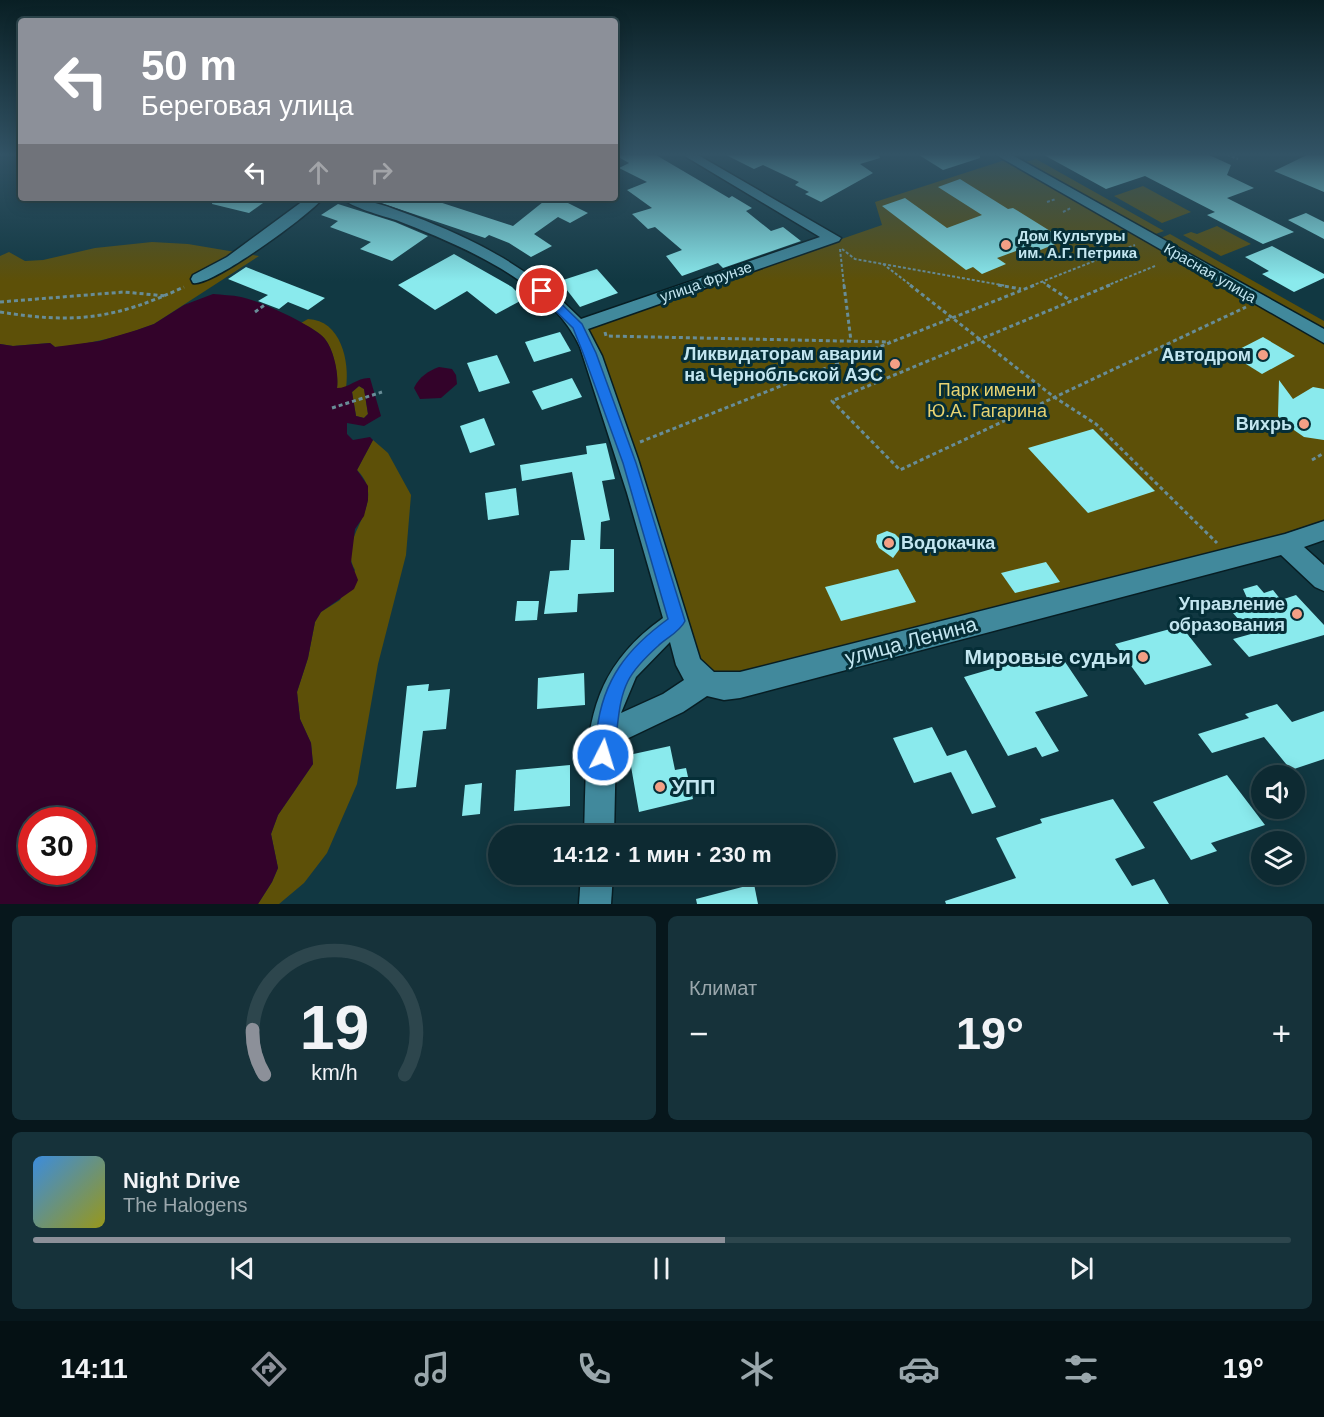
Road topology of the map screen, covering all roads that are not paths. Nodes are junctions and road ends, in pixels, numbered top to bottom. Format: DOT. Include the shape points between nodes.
graph roads {
  1 [pos="759,197"];
  2 [pos="1077,197"];
  3 [pos="312,201"];
  4 [pos="357,201"];
  5 [pos="199,279"];
  6 [pos="578,326"];
  7 [pos="1324,338"];
  8 [pos="1324,530"];
  9 [pos="1285,544"];
  10 [pos="1324,580"];
  11 [pos="677,621"];
  12 [pos="704,683"];
  13 [pos="604,735"];
  14 [pos="600,825"];
  15 [pos="596,885"];
  16 [pos="595,904"];
  1 -- 6 [label="street, улица Фрунзе" via="836,243"];
  2 -- 7 [label="street, Красная улица"];
  3 -- 5 [label="street" via="233,260"];
  4 -- 6 [label="street" via="483,251 526,279"];
  6 -- 11 [label="street" via="624,448"];
  8 -- 9 [label="street, улица Ленина"];
  9 -- 10 [label="street"];
  9 -- 12 [label="street, улица Ленина" via="740,685 714,687"];
  11 -- 12 [label="street" via="690,665"];
  11 -- 13 [label="street" via="651,640 621,675"];
  12 -- 13 [label="street" via="673,703"];
  13 -- 14 [label="street"];
  15 -- 16 [label="street"];
}
